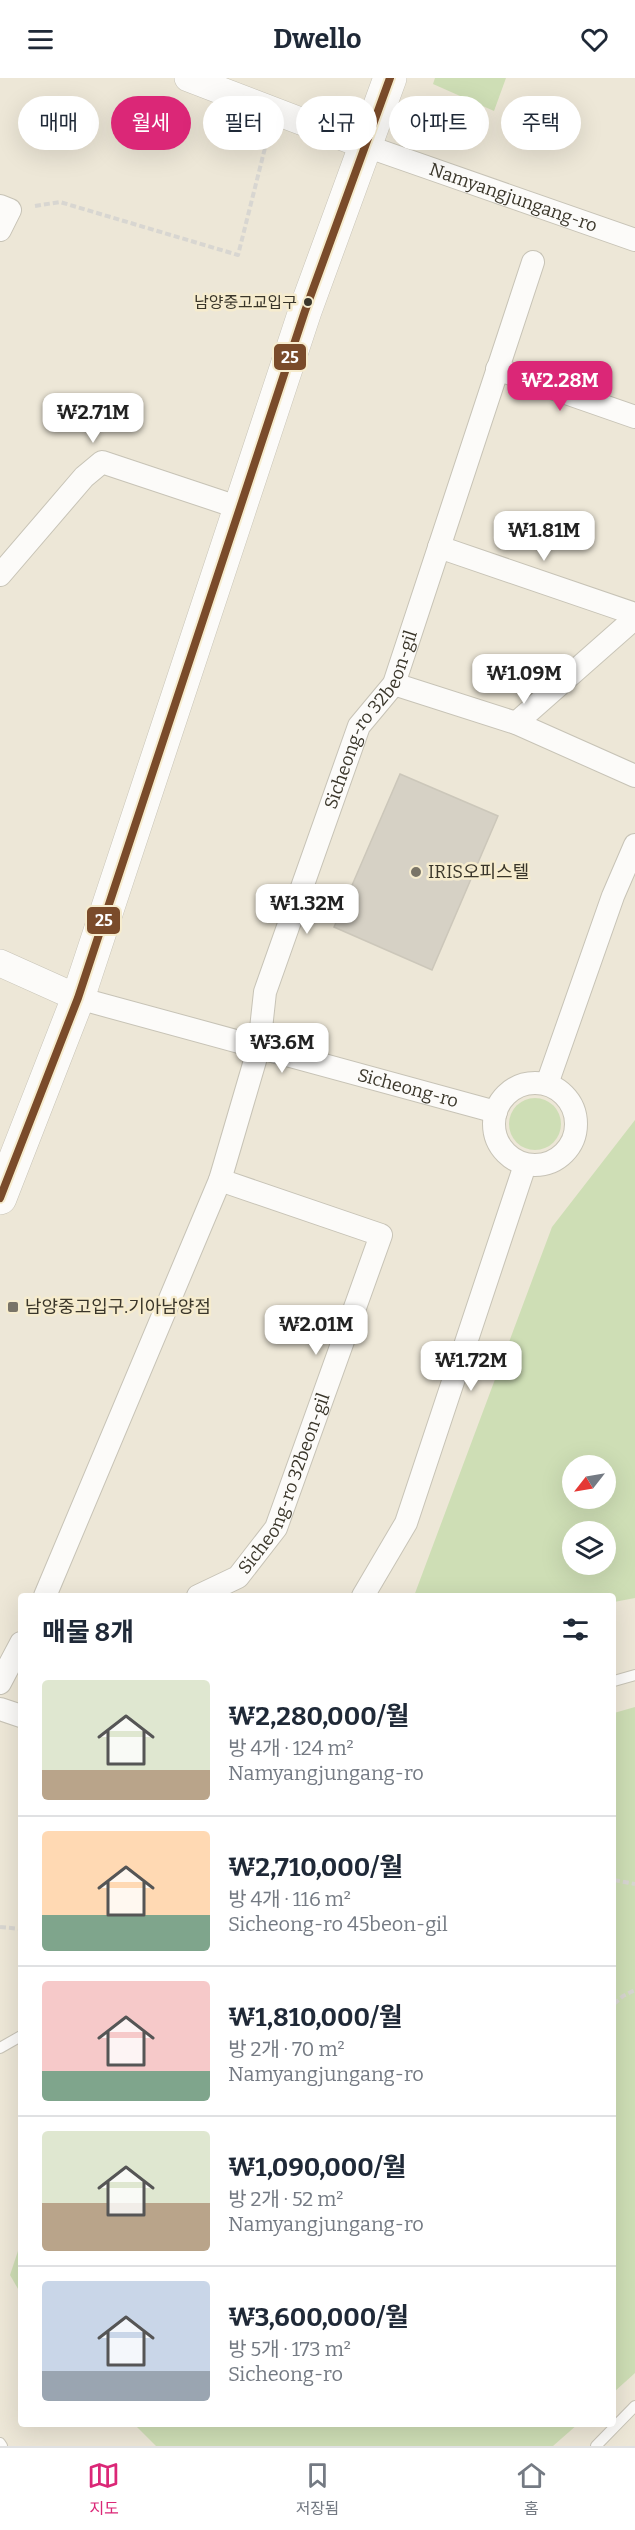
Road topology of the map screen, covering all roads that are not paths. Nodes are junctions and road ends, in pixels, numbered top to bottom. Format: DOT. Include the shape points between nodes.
graph roads {
  1 [pos="188,78"];
  2 [pos="390,78"];
  3 [pos="377,115"];
  4 [pos="296,119"];
  5 [pos="365,150"];
  6 [pos="377,150"];
  7 [pos="5,208"];
  8 [pos="0,230"];
  9 [pos="635,240"];
  10 [pos="533,262"];
  11 [pos="497,369"];
  12 [pos="635,417"];
  13 [pos="240,508"];
  14 [pos="439,547"];
  15 [pos="0,575"];
  16 [pos="635,616"];
  17 [pos="393,684"];
  18 [pos="516,723"];
  19 [pos="635,776"];
  20 [pos="635,845"];
  21 [pos="0,963"];
  22 [pos="78,998"];
  23 [pos="259,1047"];
  24 [pos="547,1084"];
  25 [pos="496,1112"];
  26 [pos="525,1165"];
  27 [pos="220,1180"];
  28 [pos="0,1198"];
  29 [pos="46,1593"];
  30 [pos="204,1593"];
  31 [pos="365,1593"];
  32 [pos="18,1649"];
  33 [pos="635,1675"];
  34 [pos="616,1680"];
  35 [pos="0,1683"];
  36 [pos="0,1709"];
  37 [pos="18,1715"];
  38 [pos="18,2038"];
  39 [pos="0,2048"];
  40 [pos="635,2406"];
  41 [pos="616,2425"];
  42 [pos="615,2427"];
  43 [pos="596,2446"];
  1 -- 4 [label="street, Namyangjungang-ro"];
  2 -- 3 [label="main road"];
  5 -- 13 [label="main road" via="305,311"];
  6 -- 9 [label="street, Namyangjungang-ro"];
  7 -- 8 [label="street"];
  10 -- 11 [label="street, Sicheong-ro 32beon-gil"];
  11 -- 12 [label="street"];
  11 -- 14 [label="street, Sicheong-ro 32beon-gil"];
  13 -- 15 [label="street" via="102,462 84,477"];
  13 -- 22 [label="main road"];
  14 -- 16 [label="street"];
  14 -- 17 [label="street, Sicheong-ro 32beon-gil"];
  16 -- 18 [label="street"];
  17 -- 18 [label="street"];
  17 -- 23 [label="street, Sicheong-ro 32beon-gil" via="359,726 265,992"];
  18 -- 19 [label="street"];
  20 -- 24 [label="street" via="613,896"];
  21 -- 22 [label="street"];
  22 -- 23 [label="street, Sicheong-ro"];
  22 -- 28 [label="main road"];
  23 -- 25 [label="street, Sicheong-ro"];
  23 -- 27 [label="street, Sicheong-ro 32beon-gil"];
  24 -- 25 [label="street" via="534,1082 510,1091"];
  24 -- 26 [label="street" via="564,1095 575,1113 576,1127 564,1153 539,1165"];
  25 -- 26 [label="street" via="494,1125 500,1144"];
  26 -- 31 [label="street" via="406,1523"];
  27 -- 29 [label="street, Sicheong-ro 32beon-gil"];
  27 -- 30 [label="street, Sicheong-ro 32beon-gil" via="381,1235 276,1528 238,1577"];
  32 -- 35 [label="street"];
  33 -- 34 [label="lane"];
  36 -- 37 [label="street"];
  38 -- 39 [label="lane"];
  40 -- 41 [label="lane"];
  42 -- 43 [label="lane"];
}
